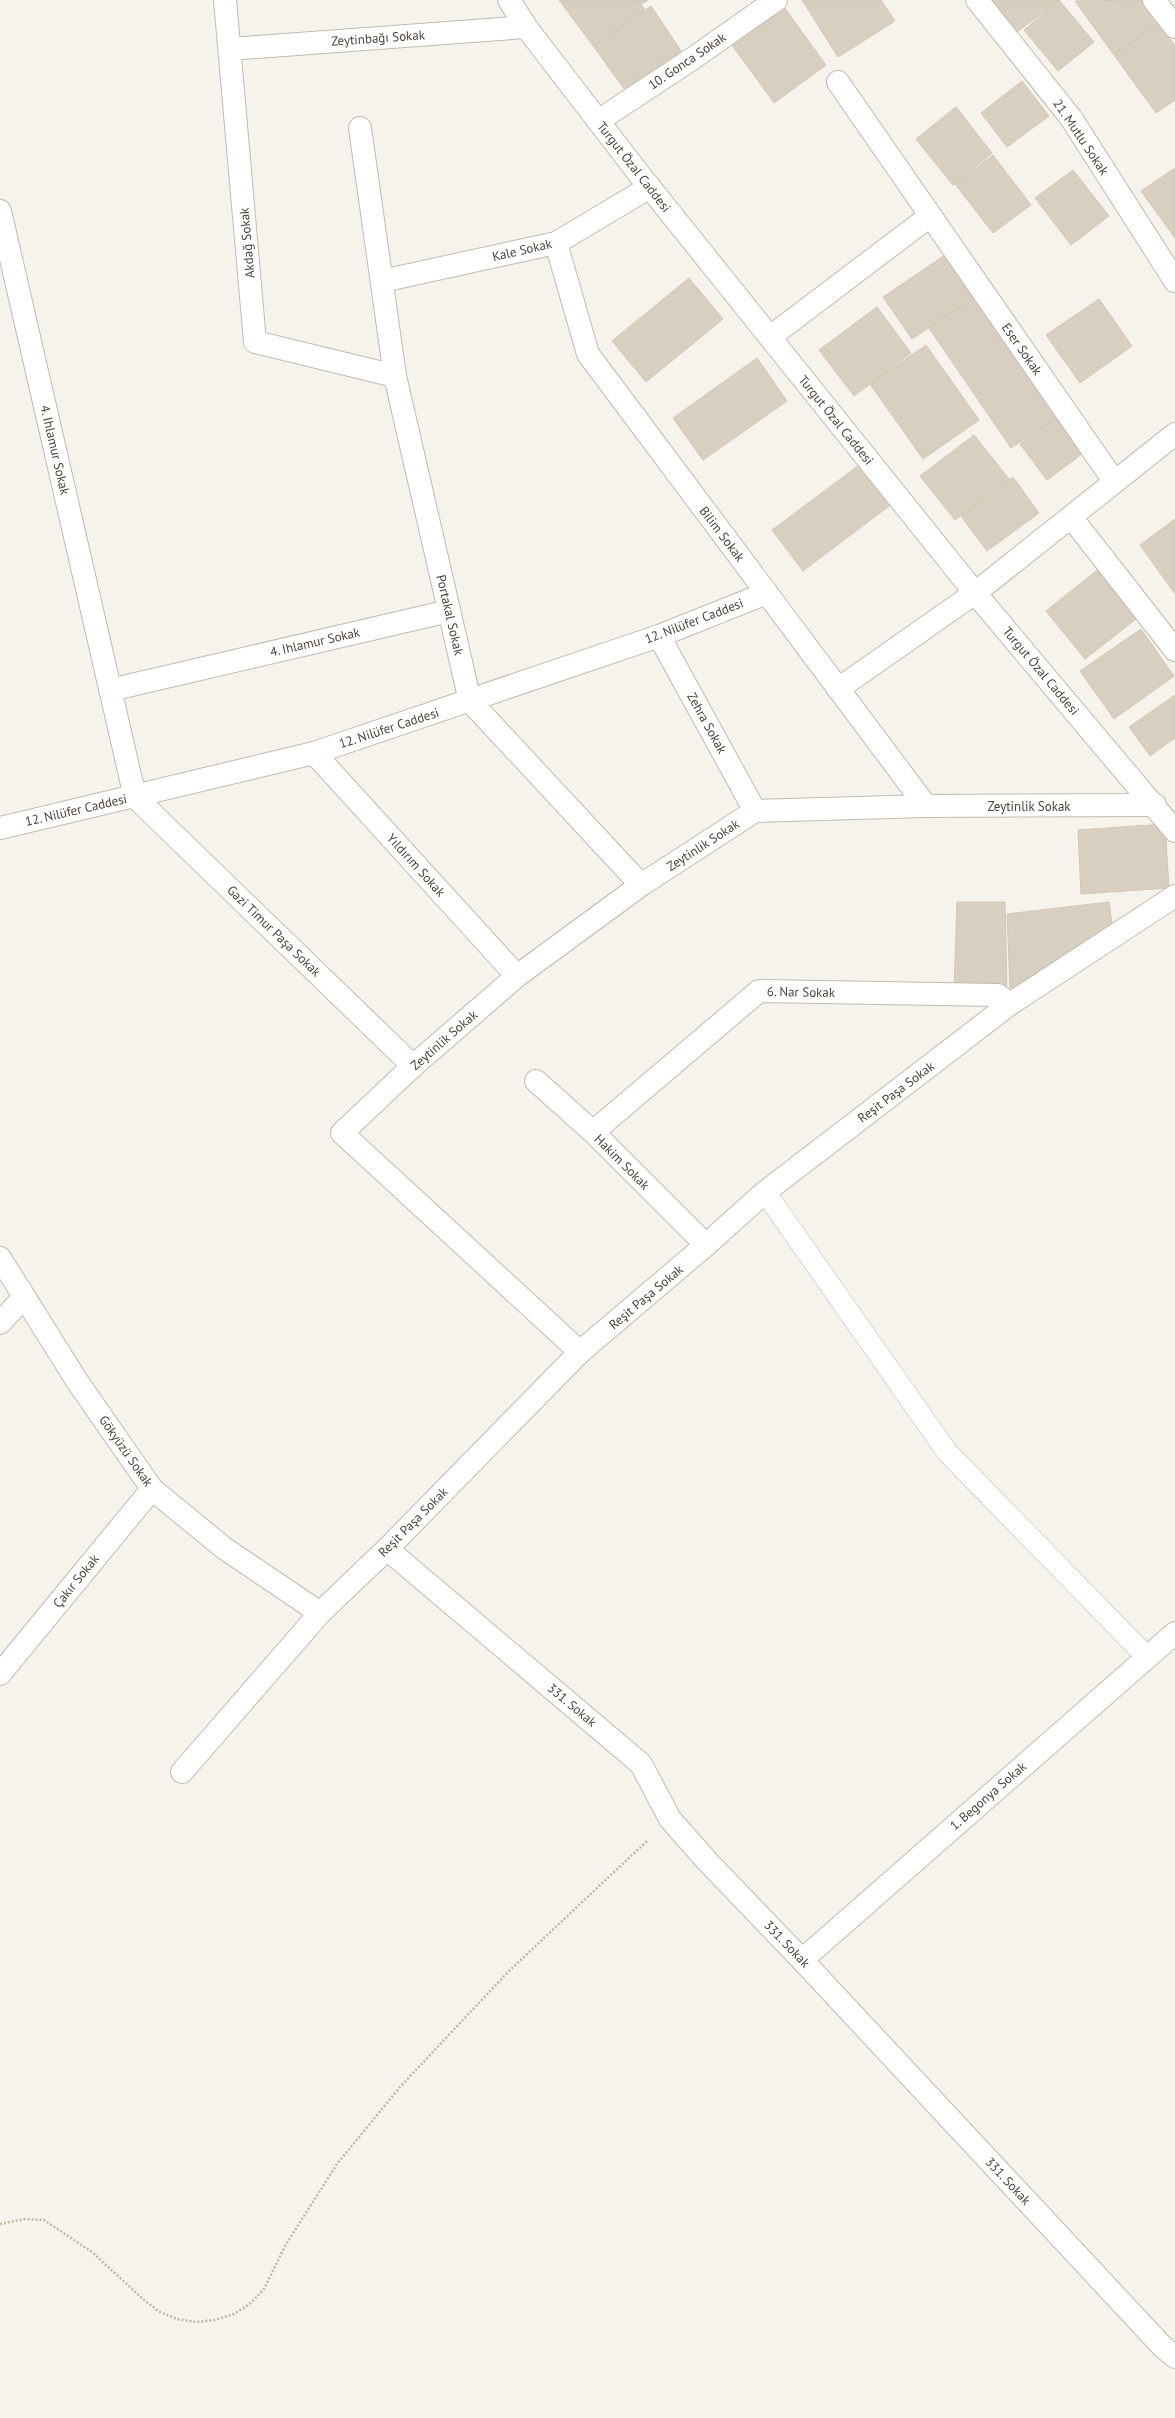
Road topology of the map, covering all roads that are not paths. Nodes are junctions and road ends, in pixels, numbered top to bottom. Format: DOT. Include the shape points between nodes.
graph roads {
  1 [pos="225,0"];
  2 [pos="509,0"];
  3 [pos="776,0"];
  4 [pos="977,0"];
  5 [pos="1154,0"];
  6 [pos="526,27"];
  7 [pos="1175,27"];
  8 [pos="230,49"];
  9 [pos="838,82"];
  10 [pos="598,121"];
  11 [pos="360,128"];
  12 [pos="650,188"];
  13 [pos="0,211"];
  14 [pos="930,216"];
  15 [pos="556,243"];
  16 [pos="1175,281"];
  17 [pos="382,282"];
  18 [pos="770,337"];
  19 [pos="395,376"];
  20 [pos="1175,434"];
  21 [pos="1114,481"];
  22 [pos="1071,517"];
  23 [pos="767,593"];
  24 [pos="975,593"];
  25 [pos="449,611"];
  26 [pos="659,636"];
  27 [pos="1175,650"];
  28 [pos="838,689"];
  29 [pos="110,690"];
  30 [pos="470,701"];
  31 [pos="314,753"];
  32 [pos="135,797"];
  33 [pos="1155,805"];
  34 [pos="926,806"];
  35 [pos="755,811"];
  36 [pos="0,828"];
  37 [pos="1175,831"];
  38 [pos="641,885"];
  39 [pos="1175,896"];
  40 [pos="518,976"];
  41 [pos="1010,1004"];
  42 [pos="413,1066"];
  43 [pos="536,1081"];
  44 [pos="593,1132"];
  45 [pos="765,1192"];
  46 [pos="706,1245"];
  47 [pos="0,1258"];
  48 [pos="24,1297"];
  49 [pos="0,1323"];
  50 [pos="580,1352"];
  51 [pos="152,1489"];
  52 [pos="387,1549"];
  53 [pos="320,1613"];
  54 [pos="1175,1633"];
  55 [pos="1147,1657"];
  56 [pos="0,1674"];
  57 [pos="182,1772"];
  58 [pos="802,1960"];
  59 [pos="1175,2357"];
  1 -- 8 [label="street, Akdağ Sokak"];
  2 -- 6 [label="street, Turgut Özal Caddesi"];
  3 -- 10 [label="street, 10. Gonca Sokak"];
  4 -- 16 [label="street, 21. Mutlu Sokak" via="1071,118"];
  5 -- 7 [label="street"];
  6 -- 8 [label="street, Zeytinbağı Sokak"];
  6 -- 10 [label="street, Turgut Özal Caddesi"];
  8 -- 19 [label="street, Akdağ Sokak" via="255,342"];
  9 -- 14 [label="street, Eser Sokak"];
  10 -- 12 [label="street, Turgut Özal Caddesi"];
  11 -- 17 [label="street, Portakal Sokak"];
  12 -- 15 [label="street, Kale Sokak"];
  12 -- 18 [label="street, Turgut Özal Caddesi"];
  13 -- 29 [label="street, 4. Ihlamur Sokak"];
  14 -- 18 [label="street"];
  14 -- 21 [label="street, Eser Sokak"];
  15 -- 17 [label="street, Kale Sokak"];
  15 -- 23 [label="street, Bilim Sokak" via="588,354"];
  17 -- 19 [label="street, Portakal Sokak"];
  18 -- 24 [label="street, Turgut Özal Caddesi"];
  19 -- 25 [label="street, Portakal Sokak"];
  20 -- 21 [label="street"];
  21 -- 22 [label="street"];
  22 -- 24 [label="street"];
  22 -- 27 [label="street"];
  23 -- 26 [label="street, 12. Nilüfer Caddesi"];
  23 -- 28 [label="street, Bilim Sokak"];
  24 -- 28 [label="street"];
  24 -- 33 [label="street, Turgut Özal Caddesi"];
  25 -- 29 [label="street, 4. Ihlamur Sokak"];
  25 -- 30 [label="street, Portakal Sokak"];
  26 -- 30 [label="street, 12. Nilüfer Caddesi"];
  26 -- 35 [label="street, Zehra Sokak"];
  28 -- 34 [label="street, Bilim Sokak"];
  29 -- 32 [label="street, 4. Ihlamur Sokak"];
  30 -- 31 [label="street, 12. Nilüfer Caddesi"];
  30 -- 38 [label="street, Portakal Sokak"];
  31 -- 32 [label="street, 12. Nilüfer Caddesi"];
  31 -- 40 [label="street, Yıldırım Sokak"];
  32 -- 36 [label="street, 12. Nilüfer Caddesi"];
  32 -- 42 [label="street, Gazi Timur Paşa Sokak"];
  33 -- 34 [label="street, Zeytinlik Sokak"];
  33 -- 37 [label="street, Turgut Özal Caddesi"];
  34 -- 35 [label="street, Zeytinlik Sokak"];
  35 -- 38 [label="street, Zeytinlik Sokak"];
  38 -- 40 [label="street, Zeytinlik Sokak"];
  39 -- 41 [label="street, Reşit Paşa Sokak"];
  40 -- 42 [label="street, Zeytinlik Sokak"];
  41 -- 44 [label="street, 6. Nar Sokak" via="998,995 759,992"];
  41 -- 45 [label="street, Reşit Paşa Sokak"];
  42 -- 50 [label="street, Zeytinlik Sokak" via="342,1133"];
  43 -- 44 [label="street, Hakim Sokak"];
  44 -- 46 [label="street, Hakim Sokak"];
  45 -- 46 [label="street, Reşit Paşa Sokak"];
  45 -- 55 [label="lane" via="947,1452"];
  46 -- 50 [label="street, Reşit Paşa Sokak"];
  47 -- 48 [label="street, Gökyüzü Sokak"];
  48 -- 49 [label="street"];
  48 -- 51 [label="street, Gökyüzü Sokak" via="77,1381"];
  50 -- 52 [label="street, Reşit Paşa Sokak"];
  51 -- 53 [label="street, Gökyüzü Sokak" via="224,1548"];
  51 -- 56 [label="street, Çakır Sokak"];
  52 -- 53 [label="street, Reşit Paşa Sokak"];
  52 -- 58 [label="street, 331. Sokak" via="641,1764 670,1819"];
  53 -- 57 [label="street, Reşit Paşa Sokak"];
  54 -- 55 [label="street, 1. Begonya Sokak"];
  55 -- 58 [label="street, 1. Begonya Sokak"];
  58 -- 59 [label="street, 331. Sokak"];
}
